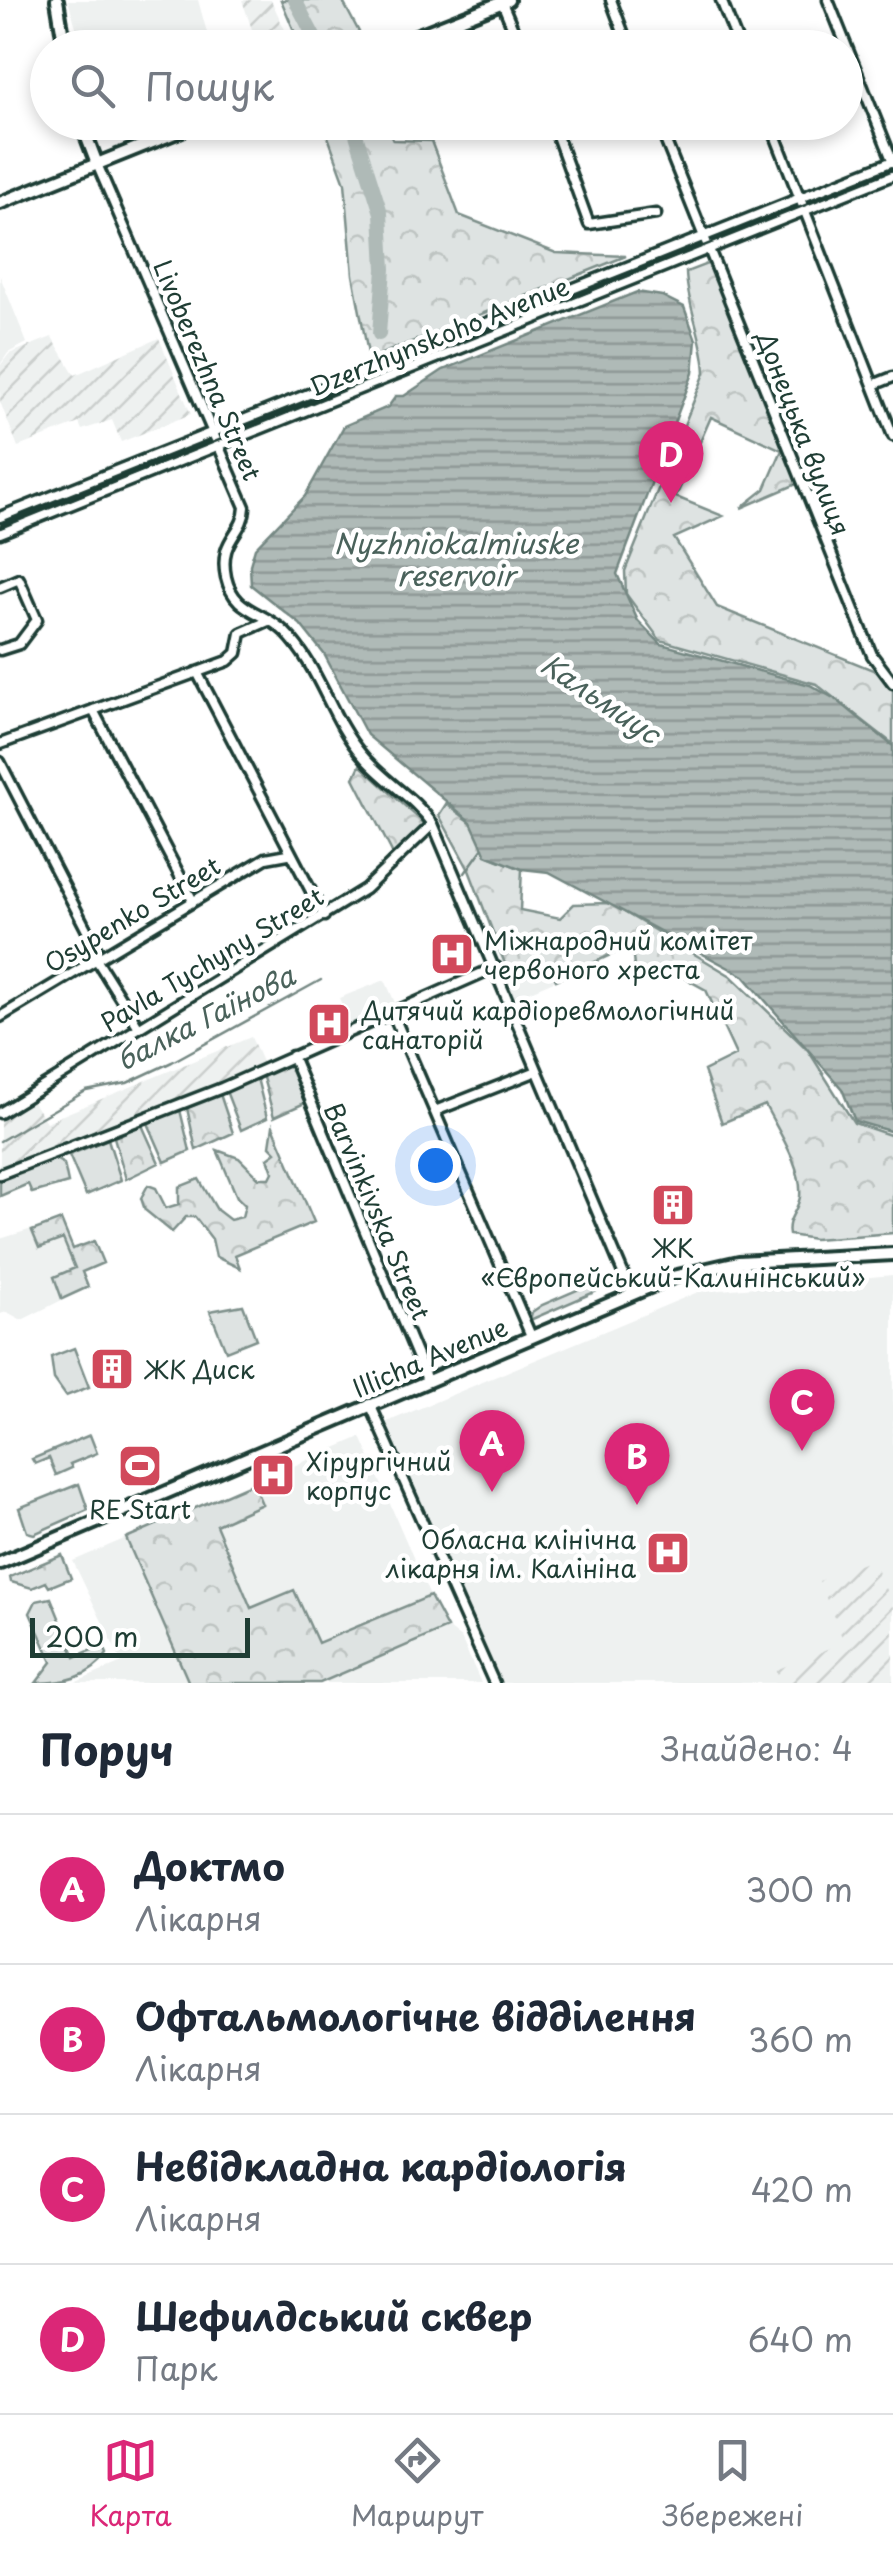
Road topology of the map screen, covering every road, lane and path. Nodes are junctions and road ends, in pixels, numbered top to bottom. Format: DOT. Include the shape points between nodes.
graph roads {
  1 [pos="57,0"];
  2 [pos="611,0"];
  3 [pos="721,0"];
  4 [pos="828,0"];
  5 [pos="504,1"];
  6 [pos="62,30"];
  7 [pos="431,30"];
  8 [pos="514,30"];
  9 [pos="623,30"];
  10 [pos="733,30"];
  11 [pos="840,30"];
  12 [pos="863,87"];
  13 [pos="88,140"];
  14 [pos="157,140"];
  15 [pos="559,140"];
  16 [pos="665,140"];
  17 [pos="777,140"];
  18 [pos="893,161"];
  19 [pos="97,164"];
  20 [pos="893,175"];
  21 [pos="800,197"];
  22 [pos="0,202"];
  23 [pos="805,211"];
  24 [pos="656,214"];
  25 [pos="704,236"];
  26 [pos="710,249"];
  27 [pos="893,377"];
  28 [pos="873,385"];
  29 [pos="215,431"];
  30 [pos="893,436"];
  31 [pos="221,444"];
  32 [pos="2,515"];
  33 [pos="11,528"];
  34 [pos="0,533"];
  35 [pos="0,587"];
  36 [pos="269,621"];
  37 [pos="0,650"];
  38 [pos="197,672"];
  39 [pos="893,683"];
  40 [pos="92,710"];
  41 [pos="0,744"];
  42 [pos="0,762"];
  43 [pos="433,824"];
  44 [pos="288,854"];
  45 [pos="193,902"];
  46 [pos="324,916"];
  47 [pos="96,959"];
  48 [pos="496,966"];
  49 [pos="392,1012"];
  50 [pos="1,1015"];
  51 [pos="138,1026"];
  52 [pos="292,1056"];
  53 [pos="537,1070"];
  54 [pos="435,1111"];
  55 [pos="0,1113"];
  56 [pos="0,1174"];
  57 [pos="893,1254"];
  58 [pos="632,1294"];
  59 [pos="531,1336"];
  60 [pos="427,1380"];
  61 [pos="370,1404"];
  62 [pos="0,1563"];
  63 [pos="494,1683"];
  1 -- 6 [label="main road"];
  2 -- 9 [label="street"];
  3 -- 10 [label="street"];
  4 -- 11 [label="street"];
  5 -- 7 [label="main road"];
  5 -- 8 [label="street"];
  12 -- 18 [label="street"];
  13 -- 19 [label="main road, Livoberezhna Street"];
  14 -- 19 [label="main road"];
  15 -- 24 [label="street" via="589,224"];
  16 -- 25 [label="street, Донецька вулиця"];
  17 -- 21 [label="street"];
  18 -- 21 [label="street, Dzerzhynskoho Avenue"];
  19 -- 22 [label="main road"];
  19 -- 29 [label="street, Livoberezhna Street"];
  20 -- 23 [label="street, Dzerzhynskoho Avenue"];
  21 -- 23 [label="street"];
  21 -- 25 [label="street, Dzerzhynskoho Avenue"];
  23 -- 26 [label="street, Dzerzhynskoho Avenue"];
  23 -- 28 [label="street"];
  25 -- 26 [label="street, Донецька вулиця"];
  25 -- 29 [label="street, Dzerzhynskoho Avenue"];
  26 -- 31 [label="street, Dzerzhynskoho Avenue"];
  26 -- 39 [label="street, Донецька вулиця" via="872,654"];
  27 -- 28 [label="street"];
  28 -- 30 [label="street"];
  29 -- 31 [label="street, Livoberezhna Street"];
  29 -- 32 [label="street, Dzerzhynskoho Avenue"];
  31 -- 33 [label="street, Dzerzhynskoho Avenue"];
  31 -- 36 [label="street, Livoberezhna Street" via="246,512 226,545 226,578 237,603"];
  32 -- 33 [label="street"];
  33 -- 34 [label="street, Dzerzhynskoho Avenue"];
  35 -- 37 [label="street" via="19,580 37,620 19,644"];
  36 -- 38 [label="street" via="241,633 235,656"];
  36 -- 43 [label="street, Livoberezhna Street" via="307,659 360,754"];
  38 -- 40 [label="street"];
  38 -- 44 [label="street"];
  40 -- 41 [label="street"];
  40 -- 45 [label="street"];
  42 -- 47 [label="street"];
  43 -- 46 [label="street, Pavla Tychyny Street" via="366,888"];
  43 -- 48 [label="street, Livoberezhna Street"];
  44 -- 45 [label="street, Osypenko Street" via="266,858"];
  44 -- 46 [label="street"];
  45 -- 47 [label="street, Osypenko Street"];
  46 -- 51 [label="street, Pavla Tychyny Street"];
  47 -- 50 [label="street, Osypenko Street"];
  47 -- 51 [label="street"];
  48 -- 49 [label="street"];
  48 -- 53 [label="street, Livoberezhna Street"];
  49 -- 52 [label="street"];
  49 -- 54 [label="street"];
  51 -- 55 [label="street, Pavla Tychyny Street"];
  52 -- 56 [label="street"];
  52 -- 60 [label="street, Barvinkivska Street"];
  53 -- 54 [label="street"];
  53 -- 58 [label="street, Livoberezhna Street"];
  54 -- 59 [label="street"];
  57 -- 58 [label="main road, Illicha Avenue" via="716,1265"];
  58 -- 59 [label="main road, Illicha Avenue"];
  59 -- 60 [label="main road, Illicha Avenue"];
  60 -- 61 [label="main road, Illicha Avenue"];
  61 -- 62 [label="main road, Illicha Avenue"];
  61 -- 63 [label="street"];
}
